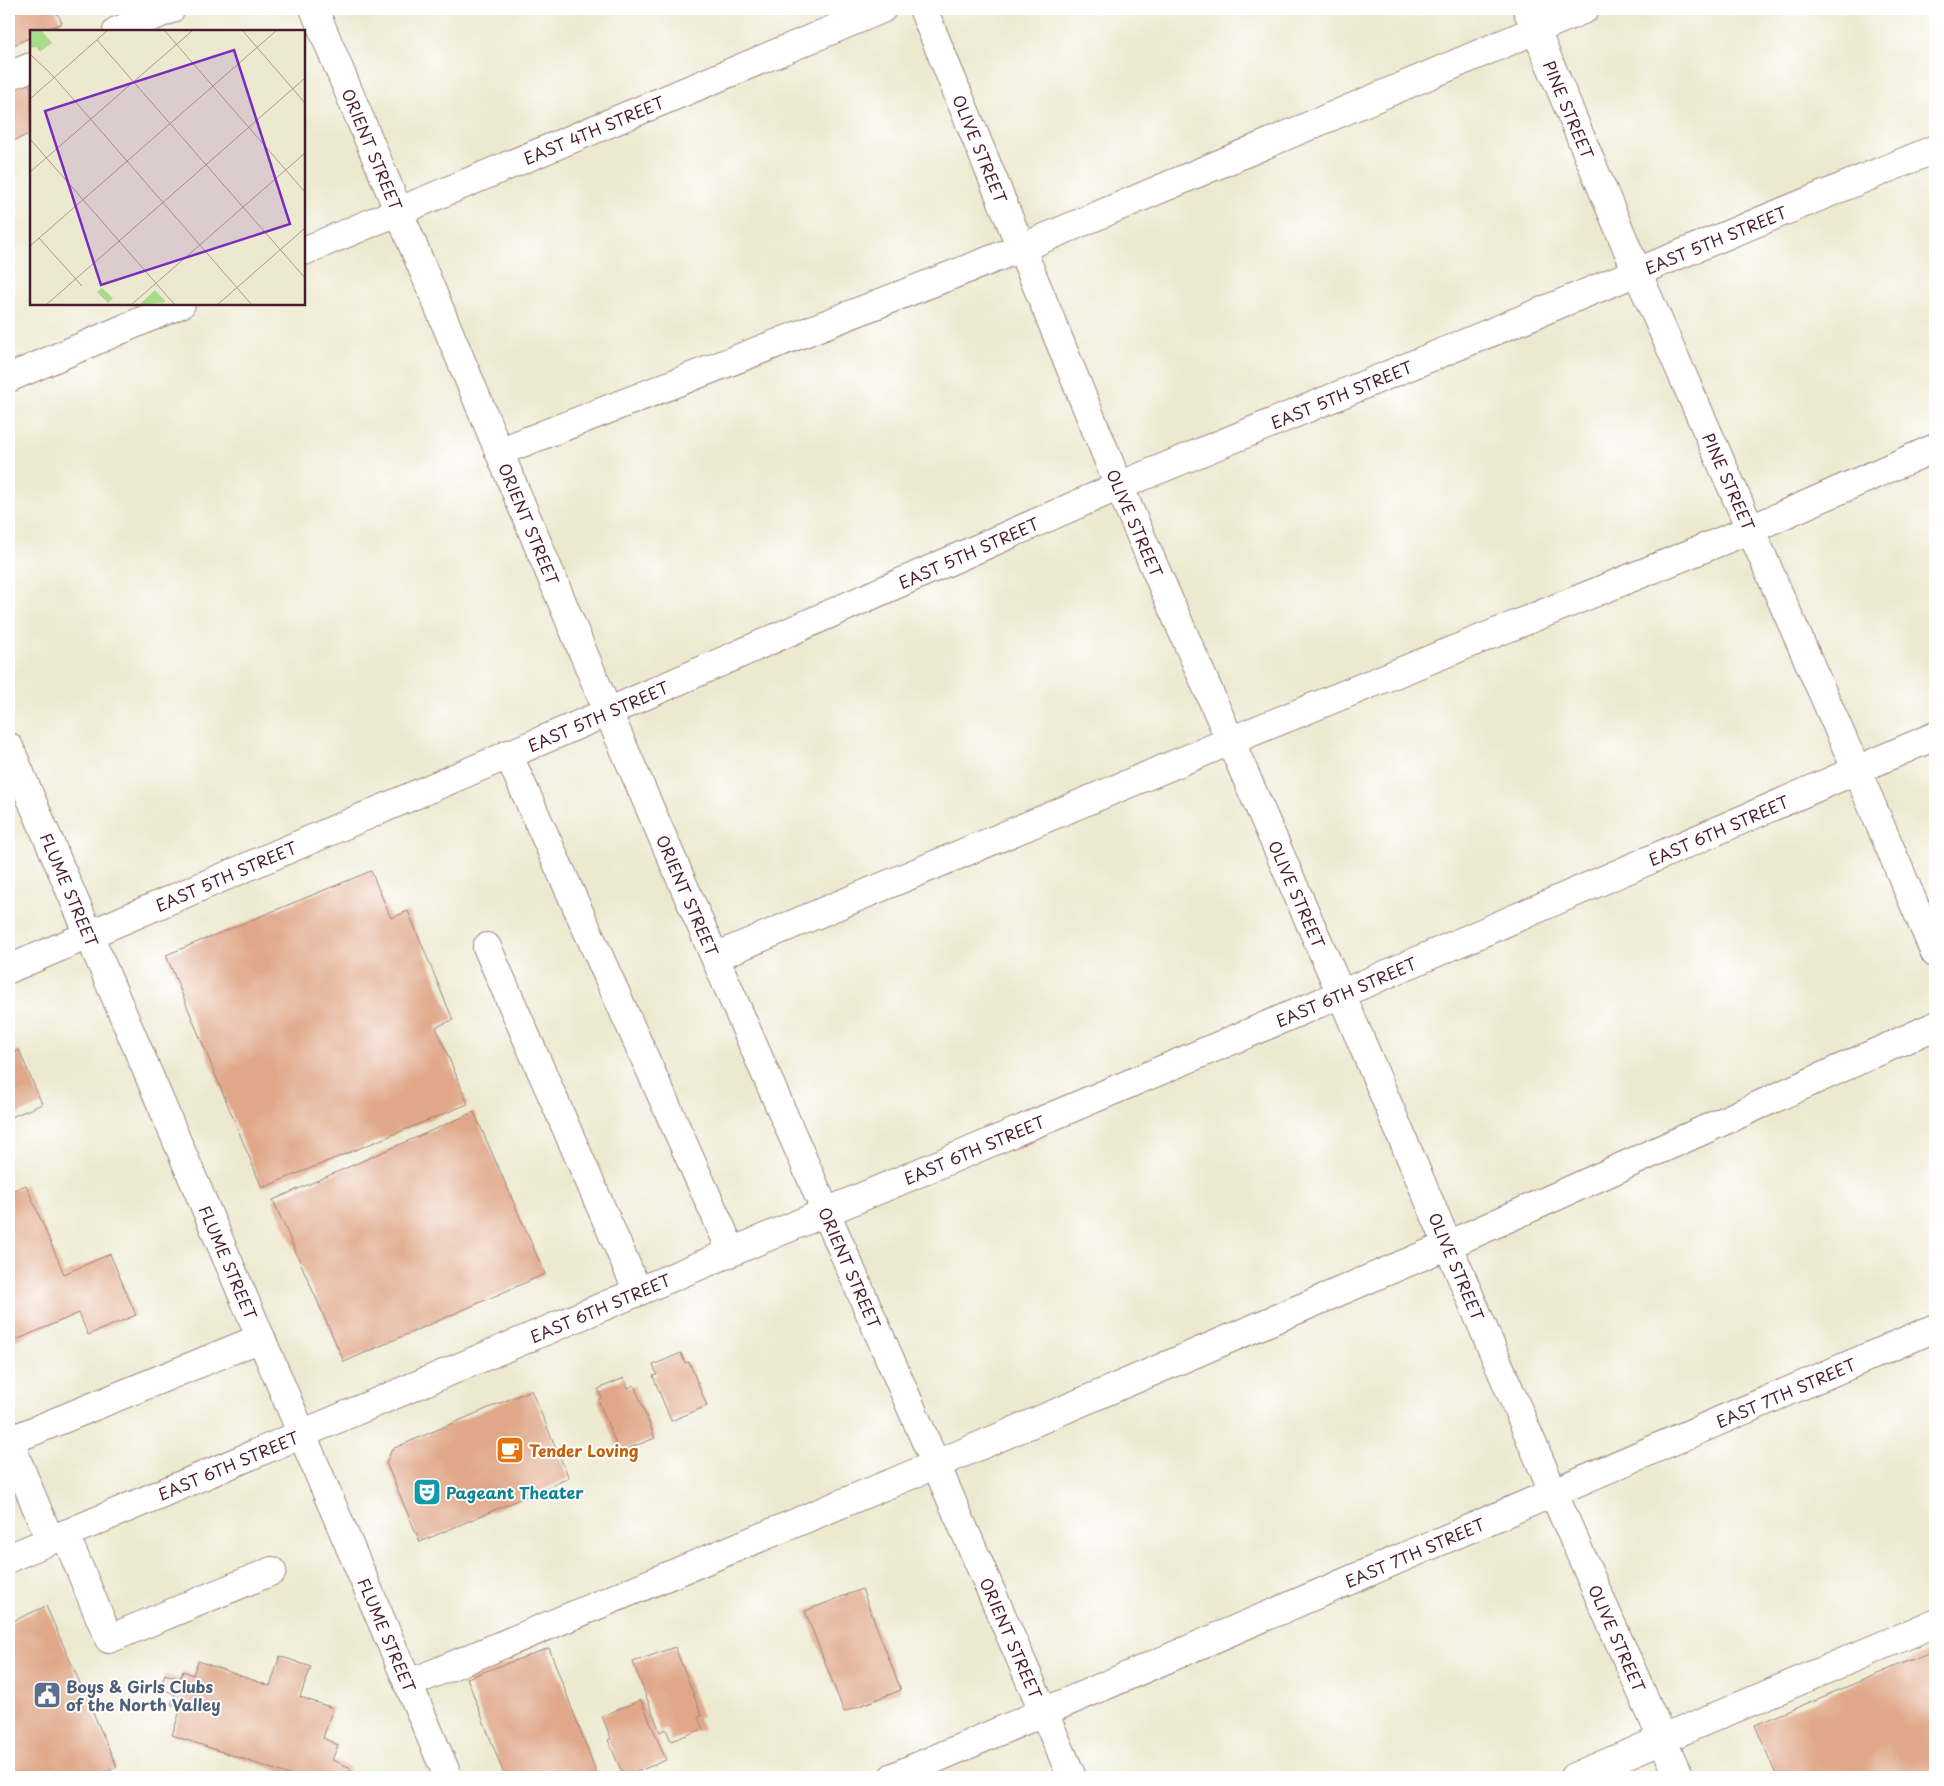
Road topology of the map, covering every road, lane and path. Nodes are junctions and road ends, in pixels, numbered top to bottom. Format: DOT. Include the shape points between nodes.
graph roads {
  1 [pos="170,9"];
  2 [pos="314,9"];
  3 [pos="882,9"];
  4 [pos="923,9"];
  5 [pos="1586,9"];
  6 [pos="1531,20"];
  7 [pos="119,30"];
  8 [pos="30,67"];
  9 [pos="9,76"];
  10 [pos="1935,149"];
  11 [pos="398,211"];
  12 [pos="1021,248"];
  13 [pos="305,251"];
  14 [pos="1637,272"];
  15 [pos="179,305"];
  16 [pos="9,378"];
  17 [pos="1935,448"];
  18 [pos="500,452"];
  19 [pos="1119,486"];
  20 [pos="1751,529"];
  21 [pos="608,712"];
  22 [pos="1935,736"];
  23 [pos="1230,741"];
  24 [pos="9,747"];
  25 [pos="508,754"];
  26 [pos="1857,771"];
  27 [pos="88,934"];
  28 [pos="487,947"];
  29 [pos="1935,952"];
  30 [pos="715,957"];
  31 [pos="9,969"];
  32 [pos="1341,994"];
  33 [pos="1935,1026"];
  34 [pos="827,1212"];
  35 [pos="1448,1245"];
  36 [pos="732,1252"];
  37 [pos="638,1292"];
  38 [pos="1935,1328"];
  39 [pos="261,1338"];
  40 [pos="302,1433"];
  41 [pos="937,1464"];
  42 [pos="1553,1492"];
  43 [pos="57,1537"];
  44 [pos="9,1558"];
  45 [pos="272,1571"];
  46 [pos="1935,1623"];
  47 [pos="408,1684"];
  48 [pos="1046,1713"];
  49 [pos="1663,1740"];
  50 [pos="448,1777"];
  51 [pos="893,1777"];
  52 [pos="1072,1777"];
  53 [pos="1574,1777"];
  54 [pos="1679,1777"];
  1 -- 7 [label="street"];
  2 -- 11 [label="street, ORIENT STREET"];
  3 -- 11 [label="street, EAST 4TH STREET"];
  4 -- 12 [label="street, OLIVE STREET"];
  5 -- 6 [label="street"];
  6 -- 12 [label="street"];
  6 -- 14 [label="street, PINE STREET"];
  8 -- 9 [label="street"];
  10 -- 14 [label="street, EAST 5TH STREET"];
  11 -- 13 [label="street, EAST 4TH STREET"];
  11 -- 18 [label="street, ORIENT STREET"];
  12 -- 18 [label="street"];
  12 -- 19 [label="street, OLIVE STREET"];
  14 -- 19 [label="street, EAST 5TH STREET"];
  14 -- 20 [label="street, PINE STREET"];
  15 -- 16 [label="street"];
  17 -- 20 [label="street"];
  18 -- 21 [label="street, ORIENT STREET"];
  19 -- 21 [label="street, EAST 5TH STREET"];
  19 -- 23 [label="street, OLIVE STREET"];
  20 -- 23 [label="street"];
  20 -- 26 [label="street, PINE STREET"];
  21 -- 25 [label="street, EAST 5TH STREET"];
  21 -- 30 [label="street, ORIENT STREET"];
  22 -- 26 [label="street, EAST 6TH STREET"];
  23 -- 30 [label="street"];
  23 -- 32 [label="street, OLIVE STREET"];
  24 -- 27 [label="street, FLUME STREET"];
  25 -- 27 [label="street, EAST 5TH STREET"];
  25 -- 36 [label="street"];
  26 -- 29 [label="street, PINE STREET"];
  26 -- 32 [label="street, EAST 6TH STREET"];
  27 -- 31 [label="street, EAST 5TH STREET"];
  27 -- 39 [label="street, FLUME STREET"];
  28 -- 37 [label="street"];
  30 -- 34 [label="street, ORIENT STREET"];
  32 -- 34 [label="street, EAST 6TH STREET"];
  32 -- 35 [label="street, OLIVE STREET"];
  33 -- 35 [label="street"];
  34 -- 36 [label="street, EAST 6TH STREET"];
  34 -- 41 [label="street, ORIENT STREET"];
  35 -- 41 [label="street"];
  35 -- 42 [label="street, OLIVE STREET"];
  36 -- 37 [label="street, EAST 6TH STREET"];
  37 -- 40 [label="street, EAST 6TH STREET"];
  38 -- 42 [label="street, EAST 7TH STREET"];
  39 -- 40 [label="street, FLUME STREET"];
  39 -- 43 [label="street" via="9,1442"];
  40 -- 43 [label="street, EAST 6TH STREET"];
  40 -- 47 [label="street, FLUME STREET"];
  41 -- 47 [label="street"];
  41 -- 48 [label="street, ORIENT STREET"];
  42 -- 48 [label="street, EAST 7TH STREET"];
  42 -- 49 [label="street, OLIVE STREET"];
  43 -- 44 [label="street, EAST 6TH STREET"];
  43 -- 45 [label="street" via="109,1639"];
  46 -- 49 [label="street"];
  47 -- 50 [label="street, FLUME STREET"];
  48 -- 51 [label="street, EAST 7TH STREET"];
  48 -- 52 [label="street, ORIENT STREET"];
  49 -- 53 [label="street"];
  49 -- 54 [label="street, OLIVE STREET"];
}
